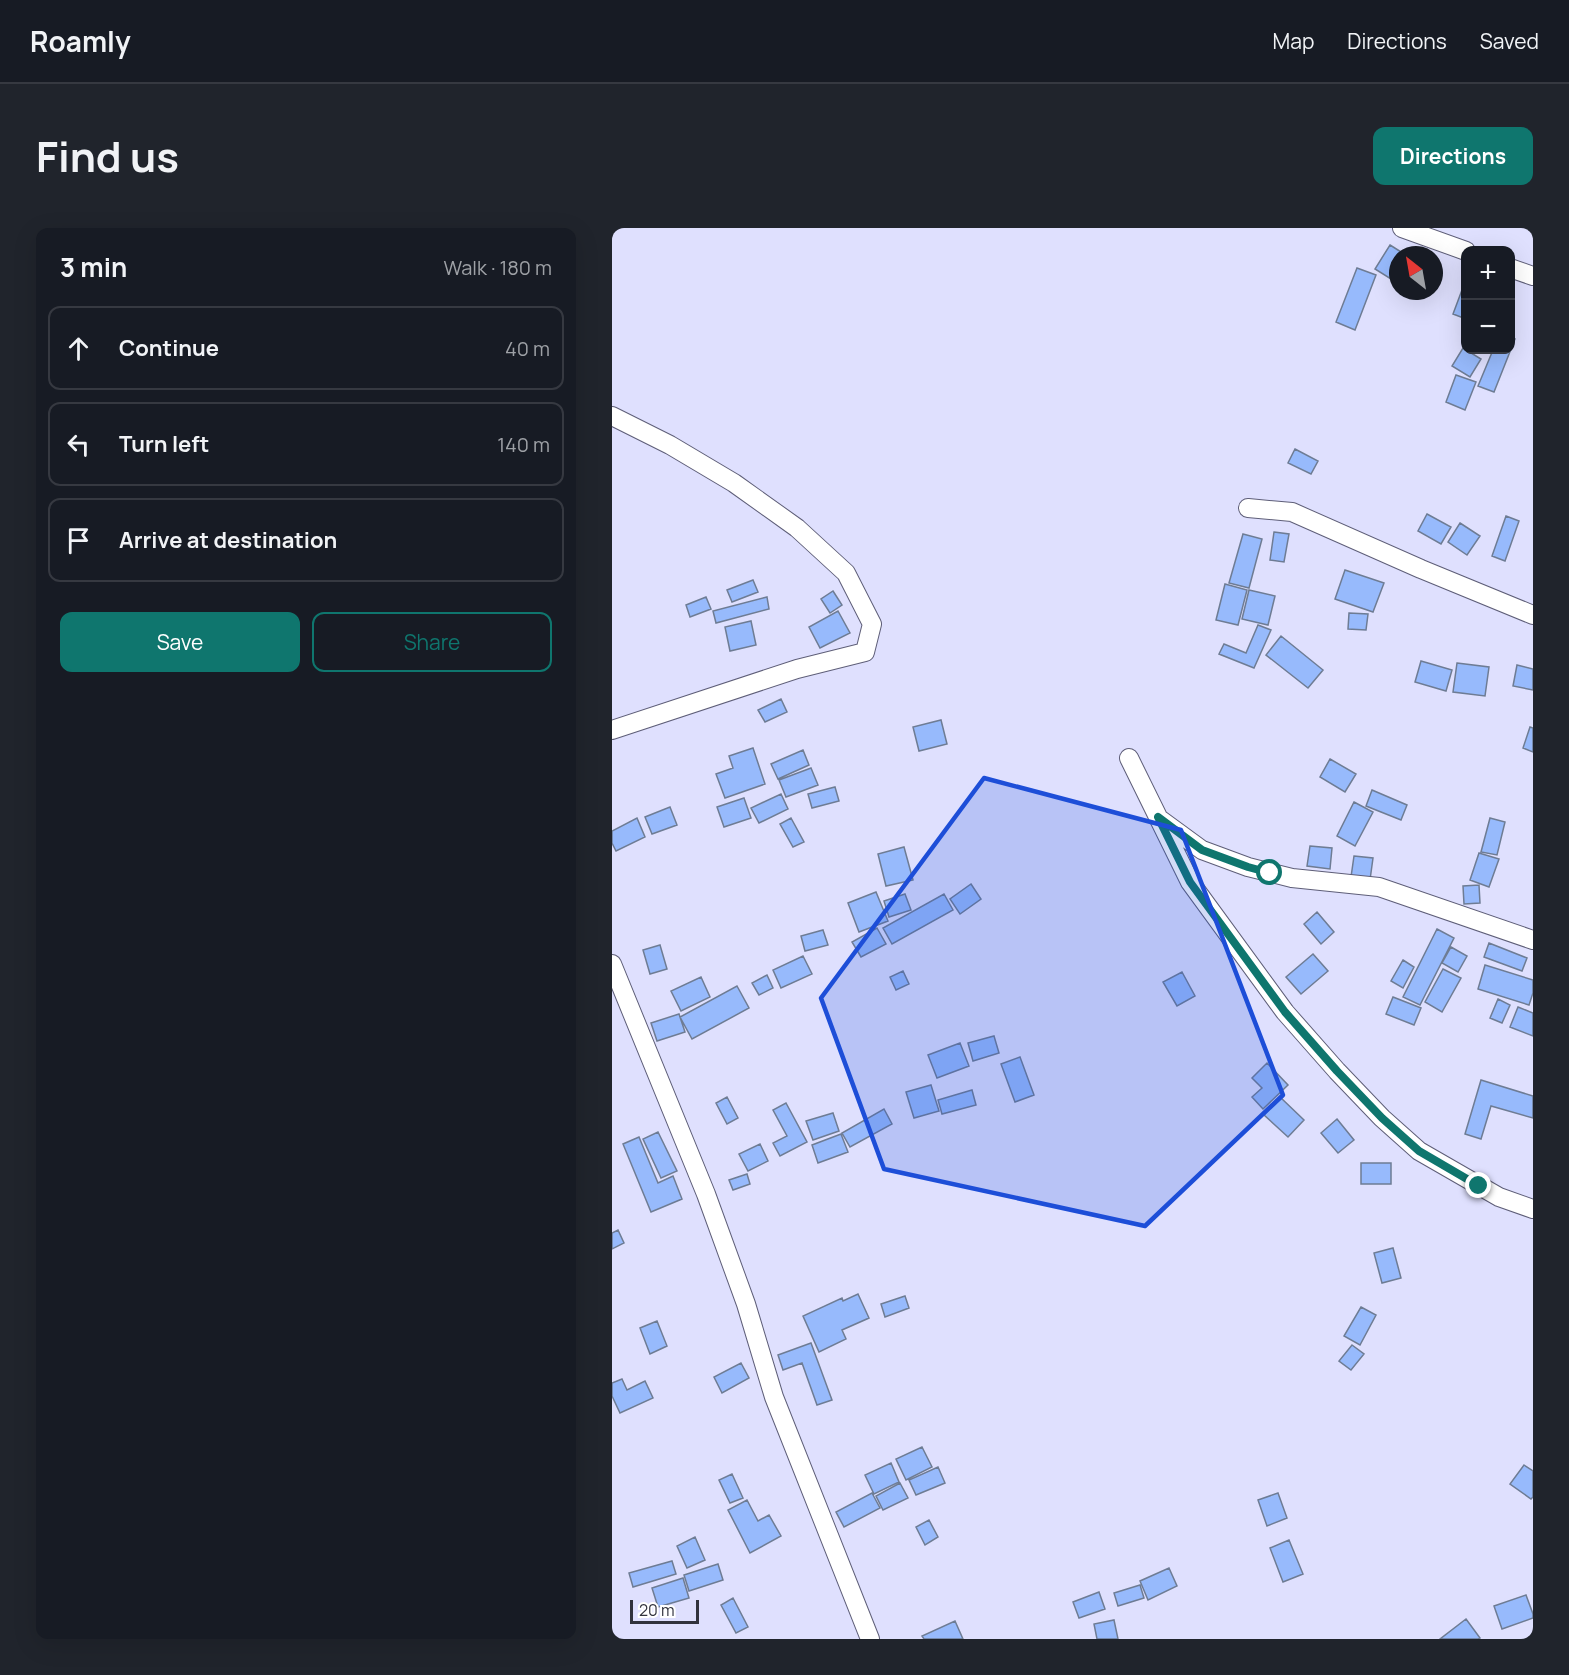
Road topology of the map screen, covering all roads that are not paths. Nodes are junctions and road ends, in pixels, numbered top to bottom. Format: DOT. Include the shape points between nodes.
graph roads {
  1 [pos="1402,228"];
  2 [pos="1461,249"];
  3 [pos="1515,270"];
  4 [pos="1533,276"];
  5 [pos="612,416"];
  6 [pos="1248,508"];
  7 [pos="1533,615"];
  8 [pos="612,730"];
  9 [pos="1130,758"];
  10 [pos="1158,817"];
  11 [pos="1533,940"];
  12 [pos="612,964"];
  13 [pos="1533,1209"];
  14 [pos="870,1639"];
  1 -- 2 [label="street"];
  3 -- 4 [label="street"];
  5 -- 8 [label="street" via="734,483 797,528 846,573 872,624 866,651 797,669"];
  6 -- 7 [label="street" via="1292,512"];
  9 -- 10 [label="street"];
  10 -- 11 [label="street" via="1202,850 1248,867 1292,878 1378,887"];
  10 -- 13 [label="street" via="1190,882 1285,1012 1382,1118 1419,1151 1499,1197"];
  12 -- 14 [label="street" via="706,1194 774,1397"];
}
